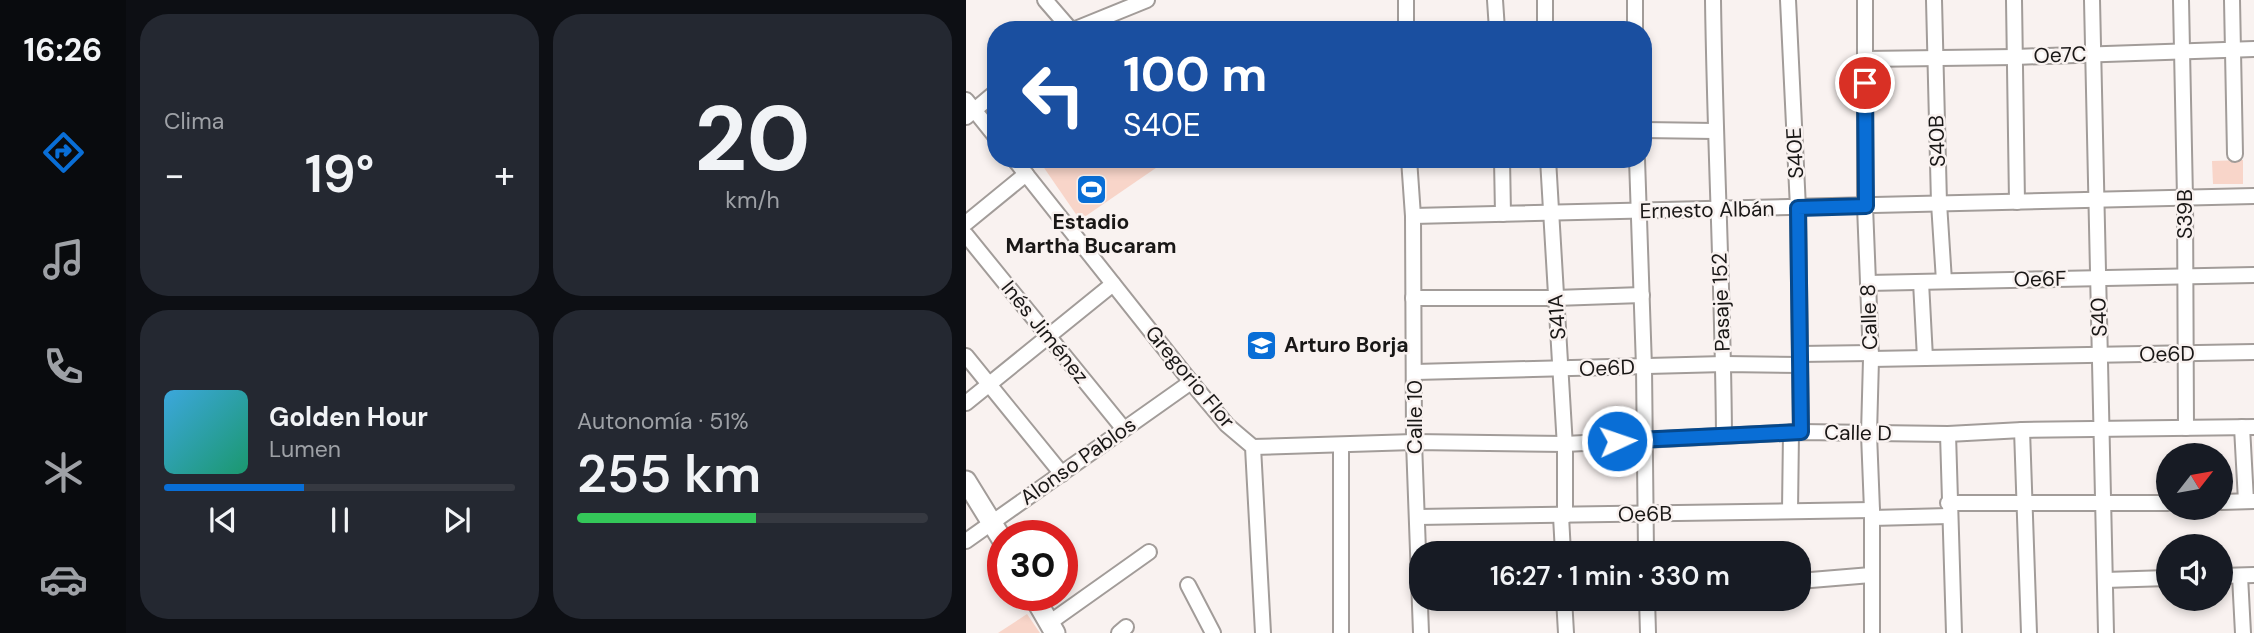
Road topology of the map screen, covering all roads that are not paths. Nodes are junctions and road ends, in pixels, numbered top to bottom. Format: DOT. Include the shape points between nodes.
graph roads {
  1 [pos="1045,0"];
  2 [pos="1147,0"];
  3 [pos="1406,0"];
  4 [pos="1495,0"];
  5 [pos="1545,0"];
  6 [pos="1634,0"];
  7 [pos="1713,0"];
  8 [pos="1788,0"];
  9 [pos="1865,0"];
  10 [pos="1934,0"];
  11 [pos="2014,0"];
  12 [pos="2092,0"];
  13 [pos="2180,0"];
  14 [pos="2232,0"];
  15 [pos="1064,21"];
  16 [pos="1094,21"];
  17 [pos="1406,21"];
  18 [pos="1496,21"];
  19 [pos="1545,21"];
  20 [pos="1635,21"];
  21 [pos="2254,49"];
  22 [pos="2234,50"];
  23 [pos="2183,51"];
  24 [pos="2093,54"];
  25 [pos="1935,57"];
  26 [pos="2015,57"];
  27 [pos="1865,59"];
  28 [pos="987,98"];
  29 [pos="969,109"];
  30 [pos="987,128"];
  31 [pos="1652,130"];
  32 [pos="1715,131"];
  33 [pos="2235,155"];
  34 [pos="1021,168"];
  35 [pos="1410,168"];
  36 [pos="1502,168"];
  37 [pos="1549,168"];
  38 [pos="1637,168"];
  39 [pos="1026,174"];
  40 [pos="2254,196"];
  41 [pos="2185,198"];
  42 [pos="2096,200"];
  43 [pos="2018,202"];
  44 [pos="1939,203"];
  45 [pos="1866,206"];
  46 [pos="1798,208"];
  47 [pos="1717,210"];
  48 [pos="1551,212"];
  49 [pos="1637,212"];
  50 [pos="1503,214"];
  51 [pos="1413,216"];
  52 [pos="966,223"];
  53 [pos="966,235"];
  54 [pos="2254,275"];
  55 [pos="2185,277"];
  56 [pos="2098,278"];
  57 [pos="1944,281"];
  58 [pos="1921,282"];
  59 [pos="1868,283"];
  60 [pos="1113,284"];
  61 [pos="1642,295"];
  62 [pos="1413,298"];
  63 [pos="1555,299"];
  64 [pos="1049,337"];
  65 [pos="2254,352"];
  66 [pos="2185,353"];
  67 [pos="2100,355"];
  68 [pos="966,356"];
  69 [pos="1871,356"];
  70 [pos="1925,358"];
  71 [pos="1800,360"];
  72 [pos="1724,364"];
  73 [pos="1644,367"];
  74 [pos="1560,369"];
  75 [pos="1415,372"];
  76 [pos="1191,382"];
  77 [pos="989,385"];
  78 [pos="966,403"];
  79 [pos="2248,427"];
  80 [pos="1123,428"];
  81 [pos="2186,428"];
  82 [pos="2101,429"];
  83 [pos="2022,430"];
  84 [pos="1796,432"];
  85 [pos="1869,433"];
  86 [pos="1948,433"];
  87 [pos="1724,435"];
  88 [pos="1643,440"];
  89 [pos="1414,442"];
  90 [pos="1565,444"];
  91 [pos="1341,446"];
  92 [pos="1253,447"];
  93 [pos="1062,474"];
  94 [pos="966,481"];
  95 [pos="2250,501"];
  96 [pos="2025,503"];
  97 [pos="2156,503"];
  98 [pos="2103,504"];
  99 [pos="1949,510"];
  100 [pos="1790,511"];
  101 [pos="1644,513"];
  102 [pos="1872,514"];
  103 [pos="1563,516"];
  104 [pos="1418,517"];
  105 [pos="991,520"];
  106 [pos="995,520"];
  107 [pos="987,526"];
  108 [pos="966,541"];
  109 [pos="1419,541"];
  110 [pos="1563,541"];
  111 [pos="1645,541"];
  112 [pos="1149,552"];
  113 [pos="1871,575"];
  114 [pos="2247,575"];
  115 [pos="2156,578"];
  116 [pos="1811,580"];
  117 [pos="2105,580"];
  118 [pos="1188,585"];
  119 [pos="1042,611"];
  120 [pos="1420,611"];
  121 [pos="1565,611"];
  122 [pos="1647,611"];
  123 [pos="1052,628"];
  124 [pos="1213,633"];
  125 [pos="1263,633"];
  126 [pos="1341,633"];
  127 [pos="1421,633"];
  128 [pos="1566,633"];
  129 [pos="1648,633"];
  130 [pos="1872,633"];
  131 [pos="1954,633"];
  132 [pos="2029,633"];
  133 [pos="2106,633"];
  134 [pos="2243,633"];
  1 -- 15 [label="street"];
  2 -- 16 [label="street"];
  3 -- 17 [label="street"];
  4 -- 18 [label="street"];
  5 -- 19 [label="street"];
  6 -- 20 [label="street"];
  7 -- 32 [label="street, Pasaje 152"];
  8 -- 46 [label="street, S40E"];
  9 -- 27 [label="street, Calle 8"];
  10 -- 25 [label="street, S40B"];
  11 -- 26 [label="street"];
  12 -- 24 [label="street, S40"];
  13 -- 23 [label="street, S39B"];
  14 -- 22 [label="street"];
  21 -- 22 [label="street, Oe7C"];
  22 -- 23 [label="street, Oe7C"];
  22 -- 33 [label="street"];
  23 -- 24 [label="street, Oe7C"];
  23 -- 41 [label="street, S39B"];
  24 -- 26 [label="street, Oe7C"];
  24 -- 42 [label="street, S40"];
  25 -- 26 [label="street, Oe7C"];
  25 -- 27 [label="street, Oe7C"];
  25 -- 44 [label="street, S40B"];
  26 -- 43 [label="street"];
  27 -- 45 [label="street, Calle 8"];
  28 -- 29 [label="street"];
  29 -- 30 [label="street"];
  31 -- 32 [label="street"];
  32 -- 47 [label="street, Pasaje 152"];
  34 -- 39 [label="street, Gregorio Flor"];
  35 -- 51 [label="street, Calle 10"];
  36 -- 50 [label="street"];
  37 -- 48 [label="street, S41A"];
  38 -- 49 [label="street"];
  39 -- 52 [label="street"];
  39 -- 60 [label="street, Gregorio Flor"];
  40 -- 41 [label="street, Ernesto Albán"];
  41 -- 42 [label="street, Ernesto Albán"];
  41 -- 55 [label="street, S39B"];
  42 -- 43 [label="street, Ernesto Albán"];
  42 -- 56 [label="street, S40"];
  43 -- 44 [label="street, Ernesto Albán"];
  44 -- 45 [label="street, Ernesto Albán"];
  44 -- 57 [label="street, S40B"];
  45 -- 46 [label="street, Ernesto Albán"];
  45 -- 59 [label="street, Calle 8"];
  46 -- 47 [label="street, Ernesto Albán"];
  46 -- 71 [label="street, S40E"];
  47 -- 49 [label="street, Ernesto Albán"];
  47 -- 72 [label="street, Pasaje 152"];
  48 -- 49 [label="street, Ernesto Albán"];
  48 -- 50 [label="street, Ernesto Albán"];
  48 -- 63 [label="street, S41A"];
  49 -- 61 [label="street"];
  50 -- 51 [label="street, Ernesto Albán"];
  51 -- 62 [label="street, Calle 10"];
  53 -- 64 [label="street, Inés Jiménez"];
  54 -- 55 [label="street, Oe6F"];
  55 -- 56 [label="street, Oe6F"];
  55 -- 66 [label="street, S39B"];
  56 -- 57 [label="street, Oe6F"];
  56 -- 67 [label="street, S40"];
  57 -- 58 [label="street, Oe6F"];
  58 -- 59 [label="street, Oe6F"];
  58 -- 70 [label="street"];
  59 -- 69 [label="street, Calle 8"];
  60 -- 64 [label="street"];
  60 -- 76 [label="street, Gregorio Flor"];
  61 -- 63 [label="street"];
  61 -- 73 [label="street"];
  62 -- 63 [label="street"];
  62 -- 75 [label="street, Calle 10"];
  63 -- 74 [label="street, S41A"];
  64 -- 77 [label="street"];
  64 -- 80 [label="street, Inés Jiménez"];
  65 -- 66 [label="street, Oe6D"];
  66 -- 67 [label="street, Oe6D"];
  66 -- 81 [label="street, S39B"];
  67 -- 70 [label="street, Oe6D"];
  67 -- 82 [label="street, S40"];
  68 -- 77 [label="street"];
  69 -- 70 [label="street, Oe6D"];
  69 -- 71 [label="street, Oe6D"];
  69 -- 85 [label="street, Calle 8"];
  71 -- 72 [label="street, Oe6D"];
  71 -- 84 [label="street, S40E"];
  72 -- 73 [label="street, Oe6D"];
  72 -- 87 [label="street, Pasaje 152"];
  73 -- 74 [label="street, Oe6D"];
  73 -- 88 [label="street"];
  74 -- 75 [label="street, Oe6D"];
  74 -- 90 [label="street, S41A"];
  75 -- 89 [label="street, Calle 10"];
  76 -- 80 [label="street, Alonso Pablos"];
  76 -- 92 [label="street, Gregorio Flor" via="1227,425"];
  77 -- 78 [label="street"];
  77 -- 93 [label="street"];
  79 -- 81 [label="street, Calle D"];
  79 -- 95 [label="street"];
  80 -- 93 [label="street, Alonso Pablos"];
  81 -- 82 [label="street, Calle D"];
  82 -- 83 [label="street, Calle D"];
  82 -- 98 [label="street, S40"];
  83 -- 86 [label="street, Calle D"];
  83 -- 96 [label="street"];
  84 -- 85 [label="street, Calle D"];
  84 -- 87 [label="street, Calle D"];
  84 -- 100 [label="street, S40E"];
  85 -- 86 [label="street, Calle D"];
  85 -- 102 [label="street, Calle 8"];
  86 -- 99 [label="street"];
  87 -- 88 [label="street, Calle D"];
  88 -- 90 [label="street, Calle D"];
  88 -- 101 [label="street"];
  89 -- 90 [label="street, Calle D"];
  89 -- 91 [label="street, Calle D"];
  89 -- 104 [label="street, Calle 10"];
  90 -- 103 [label="street, S41A"];
  91 -- 92 [label="street, Calle D"];
  91 -- 126 [label="street"];
  92 -- 125 [label="street, Gregorio Flor"];
  93 -- 106 [label="street, Alonso Pablos"];
  94 -- 105 [label="street"];
  96 -- 98 [label="street, Oe6B"];
  96 -- 99 [label="street, Oe6B"];
  96 -- 132 [label="street"];
  97 -- 98 [label="street, Oe6B"];
  98 -- 117 [label="street, S40"];
  99 -- 102 [label="street, Oe6B"];
  99 -- 131 [label="street"];
  100 -- 101 [label="street, Oe6B"];
  100 -- 102 [label="street, Oe6B"];
  101 -- 103 [label="street, Oe6B"];
  101 -- 111 [label="street"];
  102 -- 113 [label="street, Calle 8"];
  103 -- 104 [label="street, Oe6B"];
  103 -- 110 [label="street, S41A"];
  104 -- 109 [label="street, Calle 10"];
  107 -- 108 [label="street, Alonso Pablos"];
  112 -- 123 [label="street"];
  113 -- 116 [label="street"];
  113 -- 130 [label="street, Calle 8"];
  114 -- 134 [label="street"];
  115 -- 117 [label="street"];
  117 -- 133 [label="street, S40"];
  118 -- 124 [label="street"];
  119 -- 123 [label="street"];
  120 -- 127 [label="street, Calle 10"];
  121 -- 128 [label="street"];
  122 -- 129 [label="street"];
}
